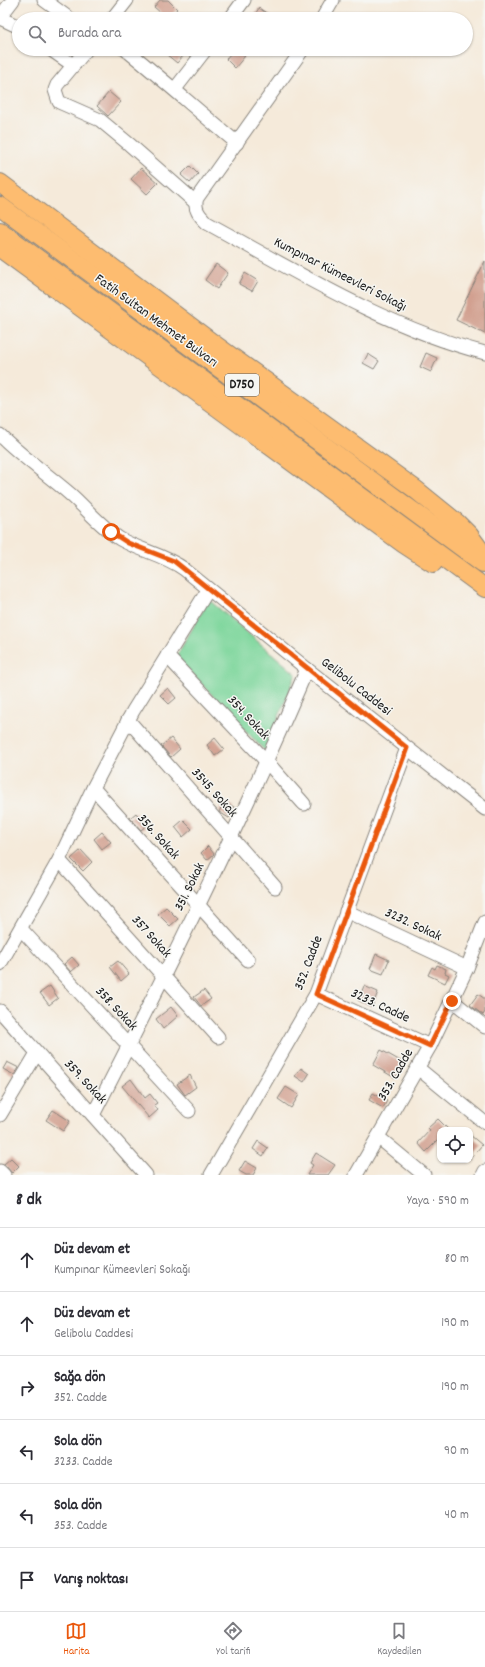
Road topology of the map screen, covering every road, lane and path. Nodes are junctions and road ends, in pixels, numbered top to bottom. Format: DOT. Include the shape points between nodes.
graph roads {
  1 [pos="13,0"];
  2 [pos="44,0"];
  3 [pos="128,0"];
  4 [pos="244,0"];
  5 [pos="334,0"];
  6 [pos="60,12"];
  7 [pos="118,12"];
  8 [pos="235,12"];
  9 [pos="326,12"];
  10 [pos="0,17"];
  11 [pos="12,23"];
  12 [pos="59,56"];
  13 [pos="81,56"];
  14 [pos="134,56"];
  15 [pos="201,56"];
  16 [pos="298,56"];
  17 [pos="73,66"];
  18 [pos="175,90"];
  19 [pos="237,144"];
  20 [pos="0,184"];
  21 [pos="195,202"];
  22 [pos="0,206"];
  23 [pos="0,231"];
  24 [pos="0,248"];
  25 [pos="485,353"];
  26 [pos="0,435"];
  27 [pos="485,557"];
  28 [pos="485,564"];
  29 [pos="485,587"];
  30 [pos="208,590"];
  31 [pos="167,656"];
  32 [pos="307,669"];
  33 [pos="128,720"];
  34 [pos="407,748"];
  35 [pos="267,762"];
  36 [pos="92,788"];
  37 [pos="304,804"];
  38 [pos="485,809"];
  39 [pos="232,838"];
  40 [pos="59,860"];
  41 [pos="275,887"];
  42 [pos="198,905"];
  43 [pos="346,911"];
  44 [pos="485,923"];
  45 [pos="21,929"];
  46 [pos="248,960"];
  47 [pos="0,964"];
  48 [pos="467,968"];
  49 [pos="163,976"];
  50 [pos="316,994"];
  51 [pos="452,1001"];
  52 [pos="0,1011"];
  53 [pos="485,1027"];
  54 [pos="218,1037"];
  55 [pos="129,1046"];
  56 [pos="430,1046"];
  57 [pos="37,1053"];
  58 [pos="419,1069"];
  59 [pos="189,1111"];
  60 [pos="0,1115"];
  61 [pos="93,1115"];
  62 [pos="485,1123"];
  63 [pos="378,1137"];
  64 [pos="485,1171"];
  65 [pos="0,1172"];
  66 [pos="4,1175"];
  67 [pos="146,1175"];
  68 [pos="211,1175"];
  69 [pos="356,1175"];
  70 [pos="424,1175"];
  71 [pos="483,1175"];
  1 -- 10 [label="street"];
  2 -- 6 [label="street"];
  3 -- 7 [label="street"];
  4 -- 8 [label="street"];
  5 -- 9 [label="street"];
  10 -- 11 [label="street"];
  12 -- 17 [label="street"];
  13 -- 17 [label="street, Kumpınar Kümeevleri Sokağı"];
  14 -- 18 [label="street"];
  15 -- 18 [label="street"];
  16 -- 19 [label="street"];
  17 -- 21 [label="street, Kumpınar Kümeevleri Sokağı" via="55,90 59,102 100,120"];
  18 -- 19 [label="street"];
  19 -- 21 [label="street"];
  20 -- 27 [label="highway" via="415,489 469,535"];
  21 -- 25 [label="street, Kumpınar Kümeevleri Sokağı" via="198,213 207,223 370,311 427,336"];
  22 -- 28 [label="highway, Fatih Sultan Mehmet Bulvarı / D750"];
  23 -- 29 [label="highway, Fatih Sultan Mehmet Bulvarı / D750"];
  24 -- 29 [label="highway" via="404,544 451,574"];
  26 -- 30 [label="street" via="111,532 128,543 174,561"];
  30 -- 31 [label="street"];
  30 -- 32 [label="street, Gelibolu Caddesi"];
  31 -- 33 [label="street"];
  31 -- 35 [label="street, 354. Sokak"];
  32 -- 34 [label="street, Gelibolu Caddesi"];
  32 -- 35 [label="street, 351. Sokak"];
  33 -- 36 [label="street"];
  33 -- 39 [label="street, 3545. Sokak"];
  34 -- 38 [label="street, Gelibolu Caddesi"];
  34 -- 43 [label="street, 352. Cadde"];
  35 -- 37 [label="street, 354. Sokak"];
  35 -- 39 [label="street, 351. Sokak"];
  36 -- 40 [label="street"];
  36 -- 42 [label="street, 356. Sokak"];
  39 -- 41 [label="street, 3545. Sokak"];
  39 -- 42 [label="street, 351. Sokak"];
  40 -- 45 [label="street"];
  40 -- 49 [label="street, 357 Sokak"];
  42 -- 46 [label="street, 356. Sokak"];
  42 -- 49 [label="street, 351. Sokak"];
  43 -- 48 [label="street, 3232. Sokak"];
  43 -- 50 [label="street, 352. Cadde"];
  44 -- 48 [label="street, 353. Cadde"];
  45 -- 47 [label="street"];
  45 -- 55 [label="street, 358. Sokak"];
  48 -- 51 [label="street, 353. Cadde"];
  49 -- 54 [label="street, 357 Sokak"];
  49 -- 55 [label="street, 351. Sokak"];
  50 -- 56 [label="street, 3233. Cadde"];
  50 -- 68 [label="street, 352. Cadde"];
  51 -- 53 [label="street"];
  51 -- 56 [label="street, 353. Cadde"];
  52 -- 57 [label="street, 359. Sokak"];
  55 -- 59 [label="street, 358. Sokak"];
  55 -- 61 [label="street, 351. Sokak"];
  56 -- 58 [label="street, 353. Cadde"];
  57 -- 60 [label="street"];
  57 -- 61 [label="street, 359. Sokak"];
  58 -- 62 [label="street"];
  58 -- 63 [label="street, 353. Cadde"];
  61 -- 67 [label="street, 359. Sokak"];
  63 -- 69 [label="street, 353. Cadde"];
  63 -- 70 [label="street"];
  64 -- 71 [label="street"];
  65 -- 66 [label="street"];
}
